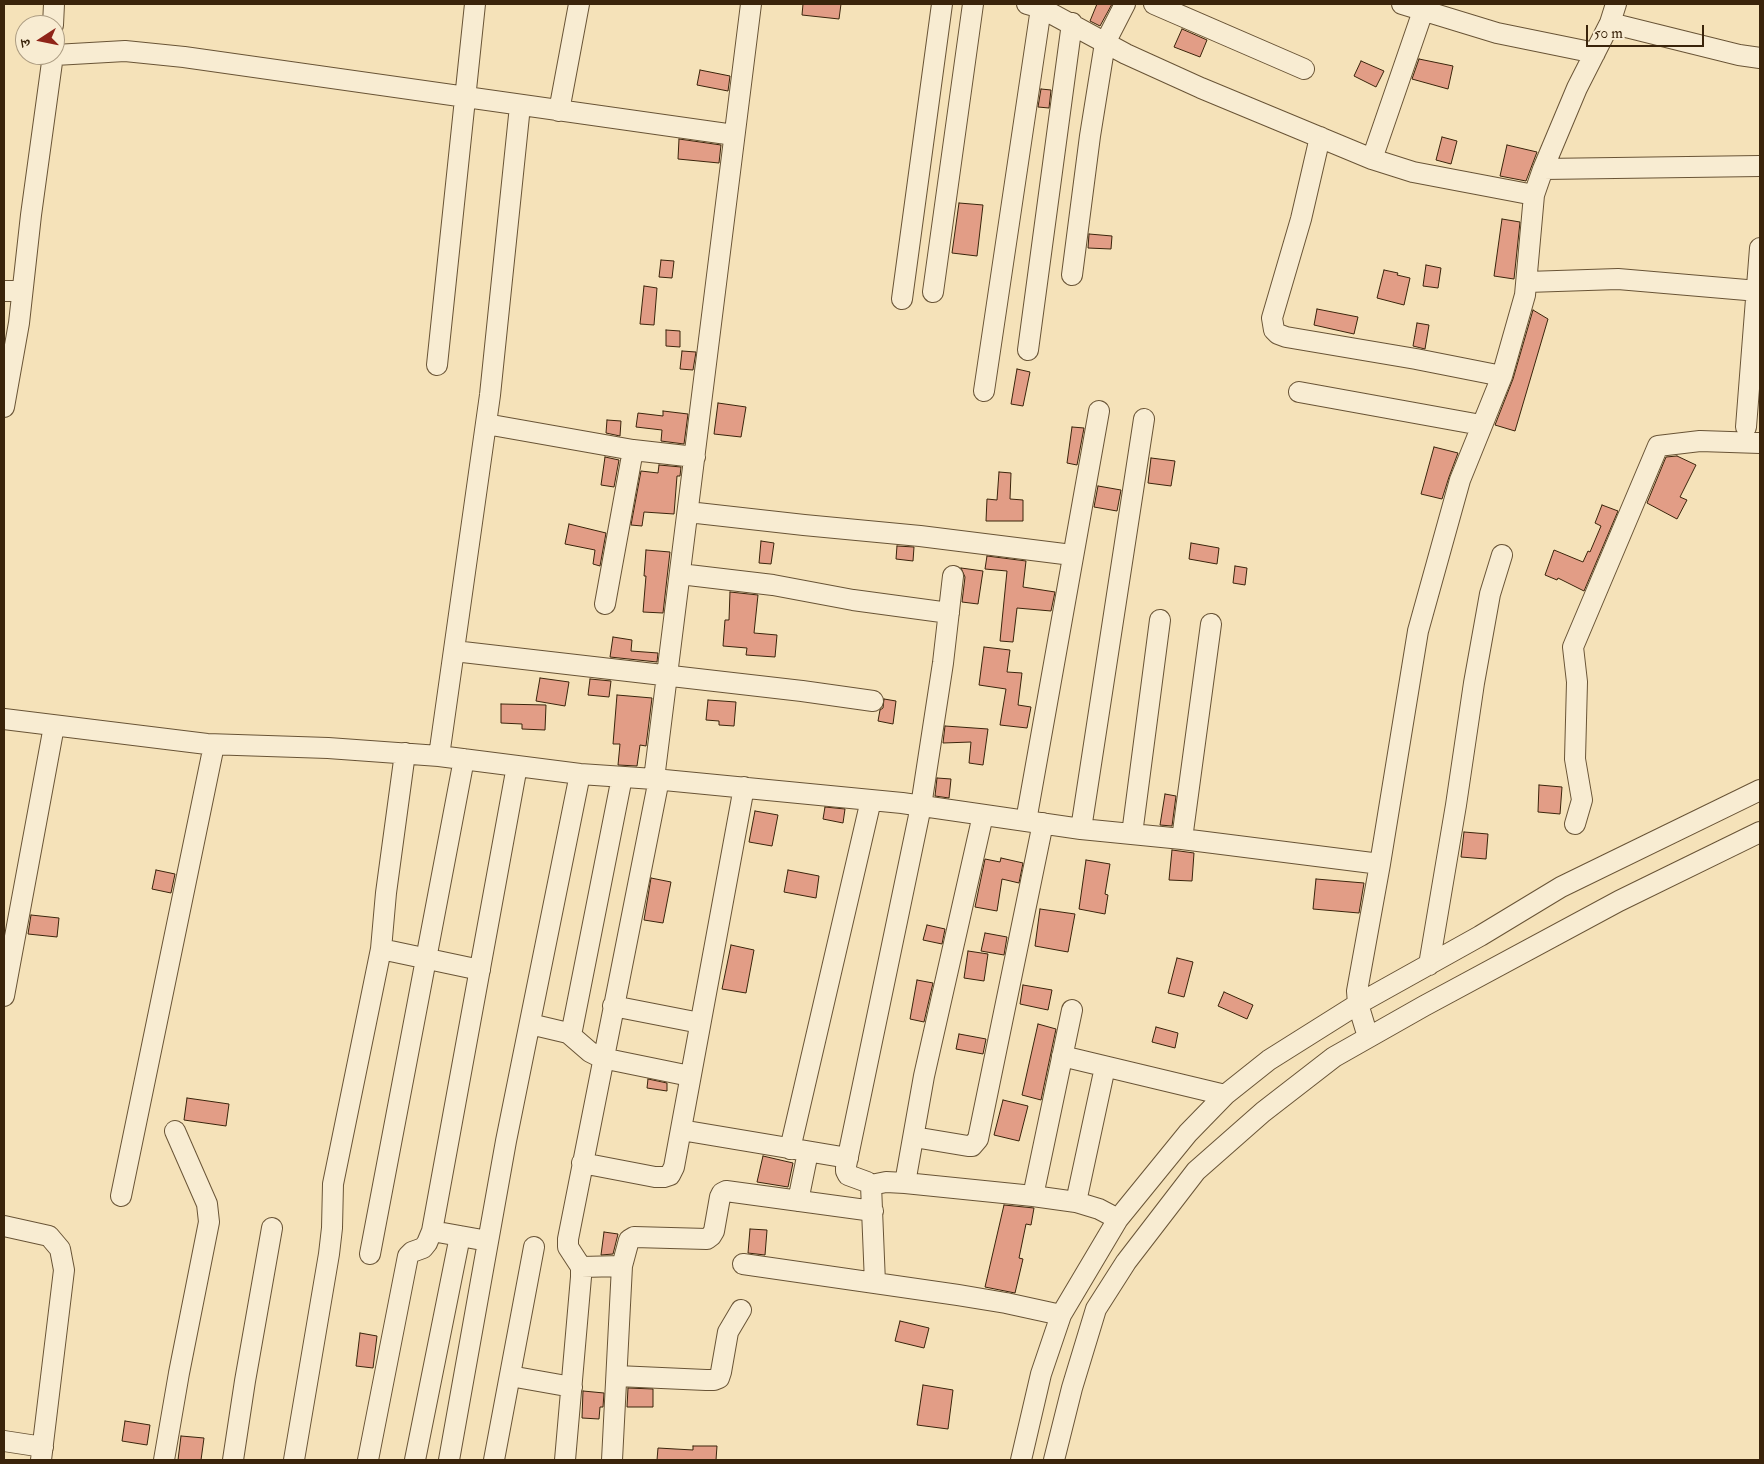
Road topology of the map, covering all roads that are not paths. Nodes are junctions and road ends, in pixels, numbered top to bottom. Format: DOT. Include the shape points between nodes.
graph roads {
  1 [pos="475,4"];
  2 [pos="579,4"];
  3 [pos="750,4"];
  4 [pos="942,4"];
  5 [pos="973,4"];
  6 [pos="1125,4"];
  7 [pos="1154,4"];
  8 [pos="1402,4"];
  9 [pos="1616,4"];
  10 [pos="1034,6"];
  11 [pos="1423,11"];
  12 [pos="1072,23"];
  13 [pos="1610,23"];
  14 [pos="1105,43"];
  15 [pos="1595,53"];
  16 [pos="65,54"];
  17 [pos="1760,58"];
  18 [pos="53,65"];
  19 [pos="1304,69"];
  20 [pos="466,96"];
  21 [pos="520,106"];
  22 [pos="559,111"];
  23 [pos="734,135"];
  24 [pos="1320,137"];
  25 [pos="1372,159"];
  26 [pos="1760,166"];
  27 [pos="1543,169"];
  28 [pos="1534,195"];
  29 [pos="1760,248"];
  30 [pos="1072,275"];
  31 [pos="1526,282"];
  32 [pos="13,291"];
  33 [pos="1758,291"];
  34 [pos="933,292"];
  35 [pos="902,299"];
  36 [pos="9,344"];
  37 [pos="1028,350"];
  38 [pos="437,365"];
  39 [pos="1502,376"];
  40 [pos="984,391"];
  41 [pos="1299,392"];
  42 [pos="4,407"];
  43 [pos="1098,411"];
  44 [pos="1144,419"];
  45 [pos="486,424"];
  46 [pos="1482,425"];
  47 [pos="1746,427"];
  48 [pos="1760,443"];
  49 [pos="633,450"];
  50 [pos="695,457"];
  51 [pos="688,512"];
  52 [pos="1072,555"];
  53 [pos="1502,555"];
  54 [pos="680,574"];
  55 [pos="953,576"];
  56 [pos="605,604"];
  57 [pos="949,613"];
  58 [pos="1160,620"];
  59 [pos="1211,624"];
  60 [pos="454,651"];
  61 [pos="667,676"];
  62 [pos="873,701"];
  63 [pos="4,719"];
  64 [pos="54,726"];
  65 [pos="214,745"];
  66 [pos="405,753"];
  67 [pos="439,756"];
  68 [pos="464,759"];
  69 [pos="517,766"];
  70 [pos="580,774"];
  71 [pos="622,777"];
  72 [pos="656,779"];
  73 [pos="744,788"];
  74 [pos="1760,790"];
  75 [pos="871,800"];
  76 [pos="922,806"];
  77 [pos="983,815"];
  78 [pos="1035,822"];
  79 [pos="1575,824"];
  80 [pos="1081,829"];
  81 [pos="1760,832"];
  82 [pos="1132,834"];
  83 [pos="1182,839"];
  84 [pos="1380,864"];
  85 [pos="381,949"];
  86 [pos="426,959"];
  87 [pos="1429,965"];
  88 [pos="480,970"];
  89 [pos="4,996"];
  90 [pos="1358,1004"];
  91 [pos="613,1006"];
  92 [pos="1072,1010"];
  93 [pos="700,1023"];
  94 [pos="530,1024"];
  95 [pos="571,1035"];
  96 [pos="1368,1038"];
  97 [pos="1062,1056"];
  98 [pos="602,1058"];
  99 [pos="1105,1067"];
  100 [pos="690,1076"];
  101 [pos="1225,1095"];
  102 [pos="681,1130"];
  103 [pos="175,1131"];
  104 [pos="914,1138"];
  105 [pos="799,1150"];
  106 [pos="848,1158"];
  107 [pos="582,1164"];
  108 [pos="905,1183"];
  109 [pos="871,1185"];
  110 [pos="121,1196"];
  111 [pos="1033,1196"];
  112 [pos="798,1201"];
  113 [pos="1076,1202"];
  114 [pos="873,1211"];
  115 [pos="1118,1219"];
  116 [pos="272,1228"];
  117 [pos="432,1231"];
  118 [pos="4,1232"];
  119 [pos="460,1236"];
  120 [pos="488,1241"];
  121 [pos="534,1247"];
  122 [pos="370,1254"];
  123 [pos="743,1264"];
  124 [pos="622,1266"];
  125 [pos="581,1267"];
  126 [pos="875,1283"];
  127 [pos="741,1310"];
  128 [pos="1061,1315"];
  129 [pos="510,1376"];
  130 [pos="617,1376"];
  131 [pos="572,1387"];
  132 [pos="4,1441"];
  133 [pos="42,1454"];
  134 [pos="164,1460"];
  135 [pos="233,1460"];
  136 [pos="294,1460"];
  137 [pos="368,1460"];
  138 [pos="415,1460"];
  139 [pos="449,1460"];
  140 [pos="494,1460"];
  141 [pos="565,1460"];
  142 [pos="612,1460"];
  143 [pos="1021,1460"];
  144 [pos="1054,1460"];
  1 -- 20 [label="street"];
  2 -- 22 [label="street"];
  3 -- 23 [label="street"];
  4 -- 35 [label="street"];
  5 -- 34 [label="street"];
  6 -- 14 [label="street"];
  7 -- 19 [label="street"];
  8 -- 11 [label="street"];
  9 -- 13 [label="street"];
  10 -- 12 [label="street"];
  10 -- 40 [label="street"];
  11 -- 15 [label="street" via="1497,33"];
  11 -- 25 [label="street"];
  12 -- 14 [label="street"];
  12 -- 37 [label="street"];
  13 -- 15 [label="street"];
  13 -- 17 [label="street"];
  14 -- 24 [label="street" via="1201,88"];
  14 -- 30 [label="street"];
  15 -- 27 [label="street"];
  16 -- 20 [label="street" via="125,51 184,56"];
  18 -- 32 [label="street" via="31,215"];
  20 -- 21 [label="street"];
  20 -- 38 [label="street"];
  21 -- 22 [label="street"];
  21 -- 45 [label="street"];
  22 -- 23 [label="street"];
  23 -- 50 [label="street"];
  24 -- 25 [label="street"];
  24 -- 39 [label="street" via="1301,219 1272,318 1274,330 1286,337"];
  25 -- 28 [label="street" via="1413,172"];
  26 -- 27 [label="street"];
  27 -- 28 [label="street"];
  28 -- 31 [label="street"];
  29 -- 33 [label="street"];
  31 -- 33 [label="street" via="1618,279"];
  31 -- 39 [label="street"];
  32 -- 36 [label="street"];
  33 -- 47 [label="street"];
  36 -- 42 [label="street"];
  39 -- 46 [label="street"];
  41 -- 46 [label="street"];
  43 -- 52 [label="street"];
  44 -- 80 [label="street"];
  45 -- 49 [label="street"];
  45 -- 60 [label="street"];
  46 -- 84 [label="street" via="1460,480 1418,631"];
  48 -- 79 [label="street" via="1700,441 1658,446 1573,647 1577,682 1575,759 1582,800"];
  49 -- 50 [label="street"];
  49 -- 56 [label="street"];
  50 -- 51 [label="street"];
  51 -- 52 [label="street"];
  51 -- 54 [label="street"];
  52 -- 78 [label="street"];
  53 -- 87 [label="street" via="1490,594 1474,683"];
  54 -- 57 [label="street"];
  54 -- 61 [label="street"];
  55 -- 57 [label="street"];
  57 -- 76 [label="street"];
  58 -- 82 [label="street"];
  59 -- 83 [label="street"];
  60 -- 61 [label="street"];
  60 -- 67 [label="street"];
  61 -- 62 [label="street"];
  61 -- 72 [label="street"];
  63 -- 64 [label="street"];
  64 -- 65 [label="street"];
  64 -- 89 [label="street"];
  65 -- 66 [label="street"];
  65 -- 110 [label="street"];
  66 -- 67 [label="street"];
  66 -- 85 [label="street"];
  67 -- 68 [label="street"];
  68 -- 69 [label="street"];
  68 -- 86 [label="street"];
  69 -- 70 [label="street"];
  69 -- 88 [label="street"];
  70 -- 71 [label="street"];
  70 -- 94 [label="street"];
  71 -- 72 [label="street"];
  71 -- 95 [label="street"];
  72 -- 73 [label="street"];
  72 -- 91 [label="street"];
  73 -- 75 [label="street"];
  73 -- 93 [label="street"];
  74 -- 87 [label="street" via="1561,887"];
  75 -- 76 [label="street"];
  75 -- 105 [label="street"];
  76 -- 77 [label="street"];
  76 -- 106 [label="street"];
  77 -- 78 [label="street"];
  77 -- 104 [label="street" via="924,1076"];
  78 -- 80 [label="street"];
  78 -- 104 [label="street" via="978,1139 968,1146"];
  80 -- 82 [label="street"];
  81 -- 96 [label="street" via="1618,901"];
  82 -- 83 [label="street"];
  83 -- 84 [label="street"];
  84 -- 90 [label="street" via="1359,973"];
  85 -- 86 [label="street"];
  85 -- 136 [label="street" via="333,1184 330,1254"];
  86 -- 88 [label="street"];
  86 -- 122 [label="street"];
  87 -- 90 [label="street"];
  88 -- 117 [label="street"];
  90 -- 96 [label="street"];
  90 -- 101 [label="street" via="1269,1060"];
  91 -- 93 [label="street"];
  91 -- 98 [label="street"];
  92 -- 97 [label="street"];
  93 -- 100 [label="street"];
  94 -- 95 [label="street"];
  94 -- 120 [label="street"];
  95 -- 98 [label="street"];
  96 -- 144 [label="street" via="1334,1057 1262,1112 1196,1171 1126,1262 1096,1309"];
  97 -- 99 [label="street"];
  97 -- 111 [label="street"];
  98 -- 100 [label="street"];
  98 -- 107 [label="street"];
  99 -- 101 [label="street"];
  99 -- 113 [label="street"];
  100 -- 102 [label="street"];
  101 -- 115 [label="street" via="1188,1133"];
  102 -- 105 [label="street"];
  102 -- 107 [label="street" via="674,1167 664,1177"];
  103 -- 134 [label="street" via="207,1204 209,1222"];
  104 -- 108 [label="street"];
  105 -- 106 [label="street"];
  105 -- 112 [label="street"];
  106 -- 109 [label="street" via="848,1175"];
  107 -- 125 [label="street" via="568,1239 568,1247"];
  108 -- 109 [label="street"];
  108 -- 111 [label="street"];
  109 -- 114 [label="street"];
  111 -- 113 [label="street"];
  112 -- 114 [label="street"];
  112 -- 124 [label="street" via="726,1191 720,1197 711,1236 702,1240 634,1237 629,1240"];
  113 -- 115 [label="street"];
  114 -- 126 [label="street"];
  115 -- 128 [label="street"];
  116 -- 135 [label="street"];
  117 -- 119 [label="street"];
  117 -- 137 [label="street" via="423,1248 412,1252 406,1262"];
  118 -- 133 [label="street" via="49,1236 60,1249 64,1270"];
  119 -- 120 [label="street"];
  119 -- 138 [label="street"];
  120 -- 139 [label="street"];
  121 -- 129 [label="street"];
  123 -- 126 [label="street"];
  124 -- 125 [label="street"];
  124 -- 130 [label="street"];
  125 -- 131 [label="street"];
  126 -- 128 [label="street" via="1006,1303"];
  127 -- 130 [label="street" via="728,1332 719,1378"];
  128 -- 143 [label="street" via="1042,1374"];
  129 -- 131 [label="street"];
  129 -- 140 [label="street"];
  130 -- 142 [label="street"];
  131 -- 141 [label="street"];
  132 -- 133 [label="street"];
}
